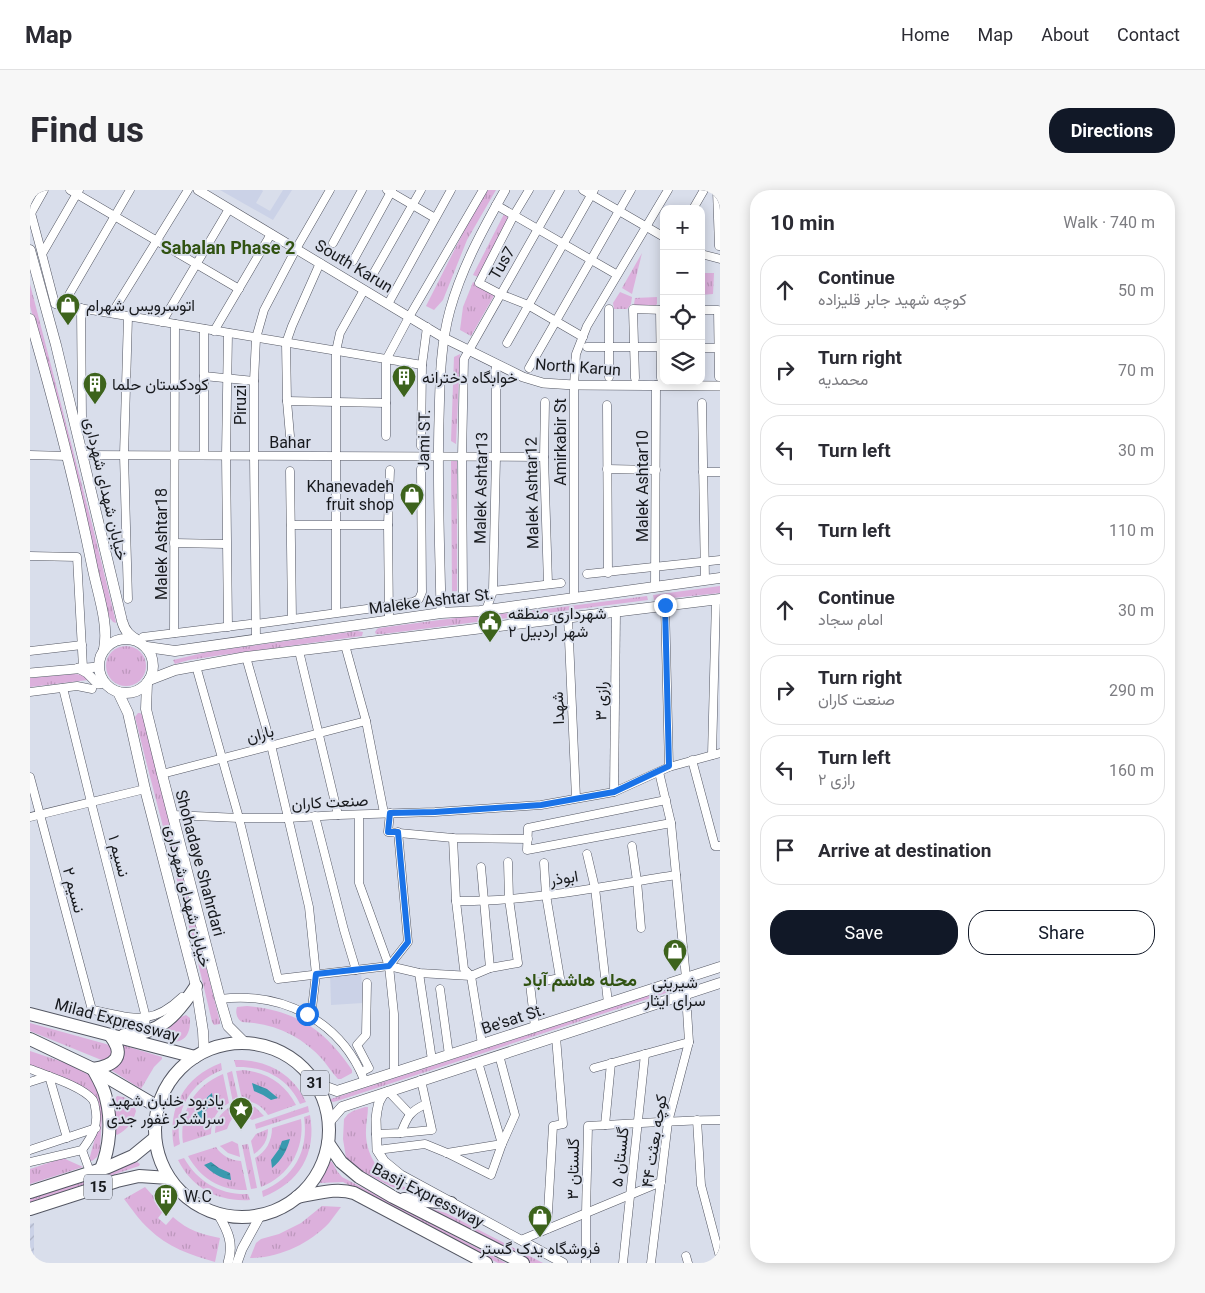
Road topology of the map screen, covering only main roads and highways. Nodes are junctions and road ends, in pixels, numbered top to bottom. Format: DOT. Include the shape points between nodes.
graph roads {
  1 [pos="30,250"];
  2 [pos="30,319"];
  3 [pos="720,578"];
  4 [pos="652,587"];
  5 [pos="718,599"];
  6 [pos="651,607"];
  7 [pos="122,621"];
  8 [pos="370,623"];
  9 [pos="105,627"];
  10 [pos="143,642"];
  11 [pos="373,642"];
  12 [pos="104,649"];
  13 [pos="173,651"];
  14 [pos="175,670"];
  15 [pos="148,682"];
  16 [pos="118,692"];
  17 [pos="136,708"];
  18 [pos="720,967"];
  19 [pos="686,978"];
  20 [pos="720,983"];
  21 [pos="196,986"];
  22 [pos="686,994"];
  23 [pos="30,1014"];
  24 [pos="110,1035"];
  25 [pos="31,1039"];
  26 [pos="245,1043"];
  27 [pos="199,1054"];
  28 [pos="94,1069"];
  29 [pos="315,1083"];
  30 [pos="158,1107"];
  31 [pos="328,1122"];
  32 [pos="155,1138"];
  33 [pos="328,1144"];
  34 [pos="96,1171"];
  35 [pos="169,1178"];
  36 [pos="30,1192"];
  37 [pos="297,1197"];
  38 [pos="396,1199"];
  39 [pos="451,1203"];
  40 [pos="30,1210"];
  41 [pos="486,1263"];
  42 [pos="523,1263"];
  1 -- 7 [label="main road, خیابان شهدای شهرداری"];
  2 -- 9 [label="main road, خیابان شهدای شهرداری" via="67,456"];
  3 -- 4 [label="main road, Maleke Ashtar St."];
  4 -- 6 [label="main road"];
  4 -- 8 [label="main road, Maleke Ashtar St."];
  5 -- 6 [label="main road, Maleke Ashtar St."];
  6 -- 11 [label="main road, Maleke Ashtar St."];
  7 -- 9 [label="main road" via="115,630"];
  7 -- 10 [label="main road, خیابان شهدای شهرداری" via="127,633"];
  8 -- 11 [label="main road"];
  8 -- 13 [label="main road, Maleke Ashtar St."];
  9 -- 12 [label="main road, خیابان شهدای شهرداری"];
  10 -- 12 [label="main road" via="120,639"];
  10 -- 13 [label="main road, Maleke Ashtar St."];
  10 -- 15 [label="main road" via="152,656 152,674"];
  11 -- 14 [label="main road, Maleke Ashtar St." via="246,657"];
  12 -- 16 [label="main road" via="98,666 100,675 104,683"];
  13 -- 14 [label="main road" via="169,661"];
  14 -- 15 [label="main road, Maleke Ashtar St."];
  15 -- 16 [label="main road" via="135,692"];
  15 -- 17 [label="main road, Shohadaye Shahrdari"];
  16 -- 17 [label="main road, خیابان شهدای شهرداری"];
  17 -- 21 [label="main road, خیابان شهدای شهرداری" via="145,789"];
  17 -- 26 [label="main road, Shohadaye Shahrdari" via="162,774 228,1026"];
  18 -- 19 [label="main road, Be'sat St."];
  19 -- 22 [label="main road"];
  19 -- 29 [label="main road, Be'sat St." via="337,1091"];
  20 -- 22 [label="main road, Be'sat St."];
  21 -- 24 [label="highway" via="186,1002 157,1028 136,1035"];
  21 -- 27 [label="main road, خیابان شهدای شهرداری" via="203,1031"];
  22 -- 31 [label="main road, Be'sat St." via="342,1107"];
  23 -- 24 [label="highway, Milad Expressway"];
  24 -- 27 [label="highway, Milad Expressway"];
  24 -- 28 [label="highway" via="118,1048 118,1056 108,1066"];
  25 -- 28 [label="highway"];
  26 -- 27 [label="highway, 31" via="224,1045"];
  26 -- 29 [label="highway, 31" via="266,1046 285,1054"];
  27 -- 30 [label="highway, 31" via="172,1079"];
  28 -- 30 [label="highway"];
  28 -- 34 [label="highway" via="106,1097 109,1144"];
  29 -- 31 [label="highway, 31" via="324,1102"];
  30 -- 32 [label="highway, 31"];
  31 -- 33 [label="highway, 31"];
  32 -- 34 [label="highway, 15" via="132,1156"];
  32 -- 35 [label="highway, 31"];
  33 -- 37 [label="highway, 31" via="318,1173"];
  33 -- 38 [label="highway, Basij Expressway" via="350,1171"];
  34 -- 36 [label="highway, 15"];
  35 -- 37 [label="highway, 31" via="190,1201 218,1214 239,1218 260,1216 280,1209"];
  35 -- 40 [label="highway, 15" via="132,1177"];
  37 -- 41 [label="highway, Basij Expressway / 31" via="327,1191 354,1193"];
  38 -- 39 [label="highway"];
  38 -- 42 [label="highway, Basij Expressway"];
}
